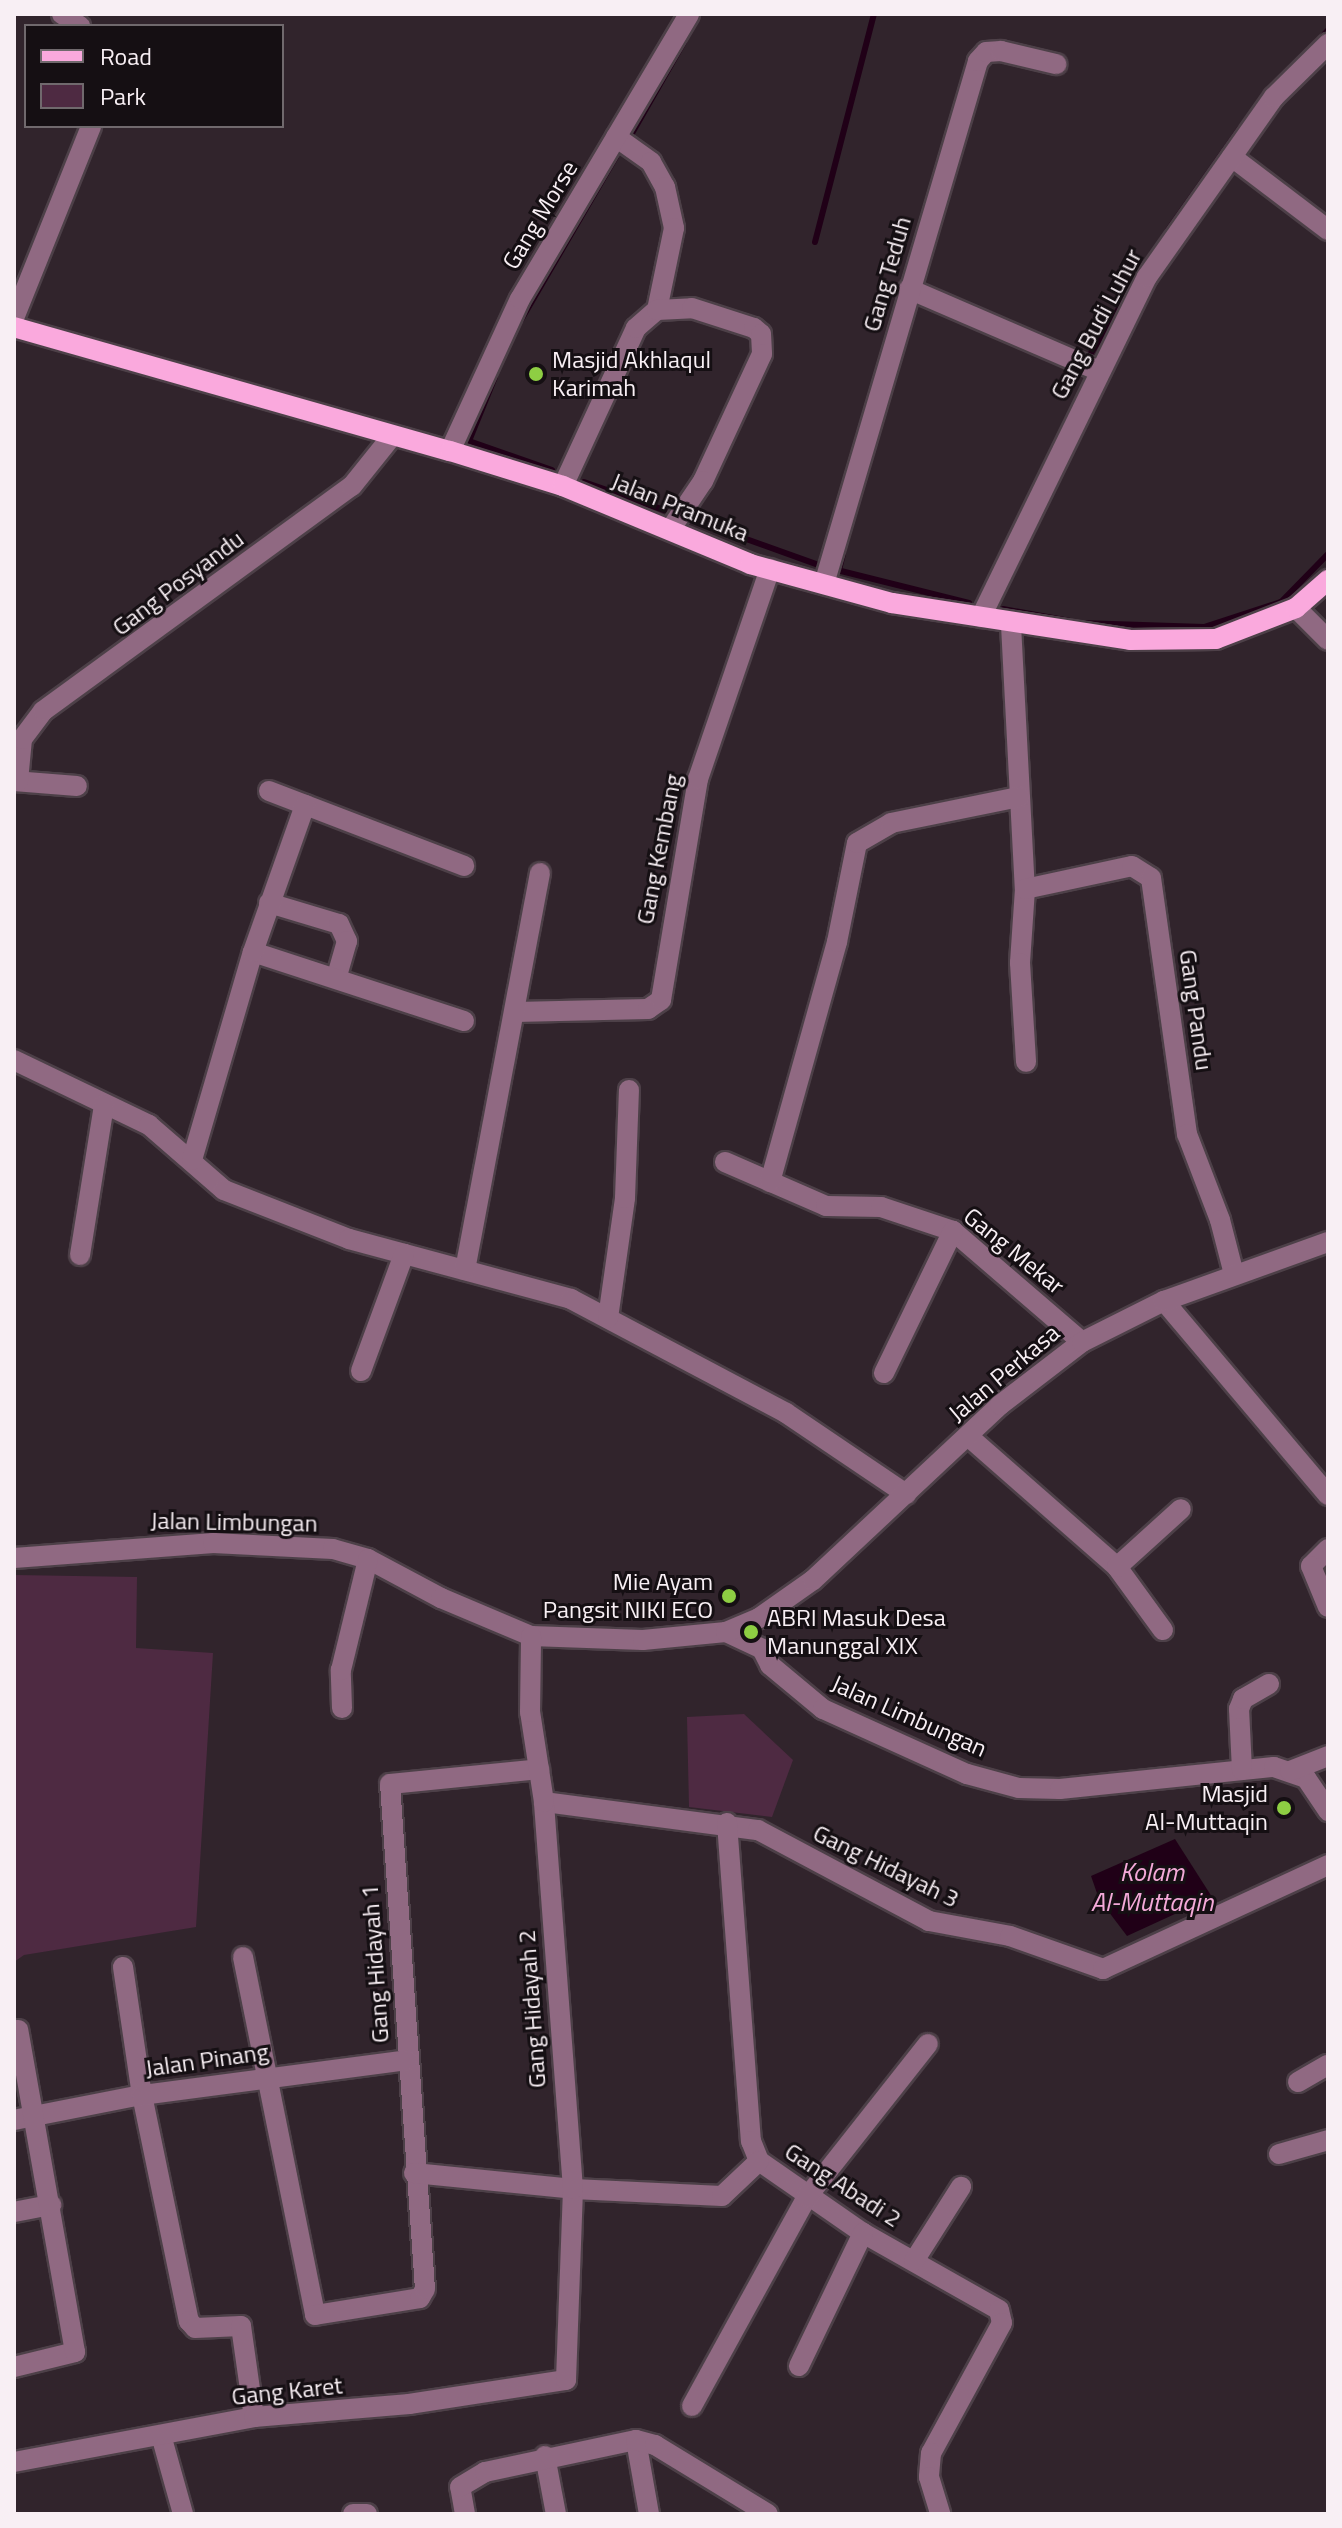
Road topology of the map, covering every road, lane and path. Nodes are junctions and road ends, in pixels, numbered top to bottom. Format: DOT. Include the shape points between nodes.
graph roads {
  1 [pos="689,14"];
  2 [pos="1328,44"];
  3 [pos="1056,64"];
  4 [pos="90,128"];
  5 [pos="616,137"];
  6 [pos="1232,157"];
  7 [pos="1328,230"];
  8 [pos="909,289"];
  9 [pos="657,310"];
  10 [pos="14,318"];
  11 [pos="14,327"];
  12 [pos="1099,371"];
  13 [pos="392,436"];
  14 [pos="450,451"];
  15 [pos="563,486"];
  16 [pos="670,530"];
  17 [pos="770,569"];
  18 [pos="1328,580"];
  19 [pos="824,584"];
  20 [pos="1296,608"];
  21 [pos="981,617"];
  22 [pos="1011,625"];
  23 [pos="1328,640"];
  24 [pos="16,781"];
  25 [pos="77,786"];
  26 [pos="269,791"];
  27 [pos="1019,797"];
  28 [pos="305,805"];
  29 [pos="464,866"];
  30 [pos="540,873"];
  31 [pos="1025,889"];
  32 [pos="269,903"];
  33 [pos="253,952"];
  34 [pos="337,976"];
  35 [pos="515,1012"];
  36 [pos="464,1021"];
  37 [pos="14,1060"];
  38 [pos="1026,1062"];
  39 [pos="629,1090"];
  40 [pos="104,1105"];
  41 [pos="192,1160"];
  42 [pos="725,1162"];
  43 [pos="770,1182"];
  44 [pos="953,1231"];
  45 [pos="1328,1242"];
  46 [pos="404,1254"];
  47 [pos="80,1255"];
  48 [pos="465,1270"];
  49 [pos="1234,1274"];
  50 [pos="1164,1301"];
  51 [pos="608,1318"];
  52 [pos="1082,1342"];
  53 [pos="361,1371"];
  54 [pos="884,1373"];
  55 [pos="968,1436"];
  56 [pos="906,1494"];
  57 [pos="1328,1495"];
  58 [pos="1181,1509"];
  59 [pos="1328,1549"];
  60 [pos="14,1558"];
  61 [pos="368,1559"];
  62 [pos="1117,1567"];
  63 [pos="1328,1607"];
  64 [pos="759,1618"];
  65 [pos="1163,1630"];
  66 [pos="726,1632"];
  67 [pos="531,1636"];
  68 [pos="762,1649"];
  69 [pos="1269,1684"];
  70 [pos="342,1708"];
  71 [pos="1328,1756"];
  72 [pos="539,1769"];
  73 [pos="1242,1770"];
  74 [pos="1290,1771"];
  75 [pos="544,1802"];
  76 [pos="1328,1811"];
  77 [pos="727,1823"];
  78 [pos="1328,1865"];
  79 [pos="243,1957"];
  80 [pos="123,1967"];
  81 [pos="18,2030"];
  82 [pos="928,2044"];
  83 [pos="407,2060"];
  84 [pos="1328,2065"];
  85 [pos="266,2078"];
  86 [pos="1298,2082"];
  87 [pos="142,2095"];
  88 [pos="35,2115"];
  89 [pos="14,2120"];
  90 [pos="1328,2140"];
  91 [pos="1279,2154"];
  92 [pos="759,2161"];
  93 [pos="414,2173"];
  94 [pos="961,2187"];
  95 [pos="573,2189"];
  96 [pos="807,2197"];
  97 [pos="51,2205"];
  98 [pos="14,2212"];
  99 [pos="863,2233"];
  100 [pos="914,2261"];
  101 [pos="799,2366"];
  102 [pos="14,2367"];
  103 [pos="566,2380"];
  104 [pos="692,2406"];
  105 [pos="254,2417"];
  106 [pos="161,2435"];
  107 [pos="636,2440"];
  108 [pos="545,2456"];
  109 [pos="14,2462"];
  110 [pos="183,2514"];
  111 [pos="353,2514"];
  112 [pos="367,2514"];
  113 [pos="465,2514"];
  114 [pos="556,2514"];
  115 [pos="649,2514"];
  116 [pos="768,2514"];
  117 [pos="940,2514"];
  1 -- 5 [label="street, Gang Morse"];
  2 -- 6 [label="street, Gang Budi Luhur" via="1274,97"];
  3 -- 8 [label="street, Gang Teduh" via="1001,51 986,52 978,61"];
  4 -- 10 [label="street"];
  5 -- 9 [label="street" via="651,162 665,187 674,228"];
  5 -- 14 [label="street, Gang Morse" via="520,299"];
  6 -- 7 [label="street"];
  6 -- 12 [label="street, Gang Budi Luhur" via="1147,277"];
  8 -- 12 [label="street"];
  8 -- 19 [label="street, Gang Teduh"];
  9 -- 15 [label="street" via="636,328"];
  9 -- 16 [label="street" via="692,308 754,328 763,342 703,481"];
  11 -- 13 [label="main road, Jalan Pramuka"];
  12 -- 21 [label="street, Gang Budi Luhur"];
  13 -- 14 [label="main road, Jalan Pramuka"];
  13 -- 24 [label="street, Gang Posyandu" via="352,486 43,711 22,739"];
  14 -- 15 [label="main road, Jalan Pramuka"];
  15 -- 16 [label="main road, Jalan Pramuka"];
  16 -- 17 [label="main road, Jalan Pramuka"];
  17 -- 19 [label="main road, Jalan Pramuka"];
  17 -- 35 [label="street, Gang Kembang" via="698,779 661,1000 648,1009"];
  18 -- 20 [label="main road, Jalan Pramuka"];
  19 -- 21 [label="main road, Jalan Pramuka" via="892,603"];
  20 -- 22 [label="main road, Jalan Pramuka" via="1216,639 1130,640"];
  20 -- 23 [label="street"];
  21 -- 22 [label="main road, Jalan Pramuka"];
  22 -- 27 [label="street"];
  24 -- 25 [label="street"];
  26 -- 28 [label="street"];
  27 -- 31 [label="street"];
  27 -- 43 [label="street" via="891,823 857,843 837,942"];
  28 -- 29 [label="street"];
  28 -- 32 [label="street"];
  30 -- 35 [label="street"];
  31 -- 38 [label="street" via="1020,963"];
  31 -- 49 [label="street, Gang Pandu" via="1132,866 1151,878 1187,1134"];
  32 -- 33 [label="street"];
  32 -- 34 [label="street" via="339,924 347,941"];
  33 -- 34 [label="street"];
  33 -- 41 [label="street"];
  34 -- 36 [label="street"];
  35 -- 48 [label="street"];
  37 -- 40 [label="street"];
  39 -- 51 [label="street" via="625,1198"];
  40 -- 41 [label="street" via="149,1125"];
  40 -- 47 [label="street"];
  41 -- 46 [label="street" via="224,1190 349,1239"];
  42 -- 43 [label="street, Gang Mekar"];
  43 -- 44 [label="street, Gang Mekar" via="826,1206 881,1207"];
  44 -- 52 [label="street, Gang Mekar"];
  44 -- 54 [label="street"];
  45 -- 49 [label="street, Jalan Perkasa"];
  46 -- 48 [label="street"];
  46 -- 53 [label="street"];
  48 -- 51 [label="street" via="571,1299"];
  49 -- 50 [label="street, Jalan Perkasa"];
  50 -- 52 [label="street, Jalan Perkasa"];
  50 -- 57 [label="street"];
  51 -- 56 [label="street" via="786,1413"];
  52 -- 55 [label="street, Jalan Perkasa"];
  55 -- 56 [label="street, Jalan Perkasa"];
  55 -- 62 [label="street"];
  56 -- 64 [label="street, Jalan Perkasa" via="813,1580"];
  58 -- 62 [label="street"];
  59 -- 63 [label="street" via="1311,1566"];
  60 -- 61 [label="street, Jalan Limbungan" via="164,1545 269,1543 333,1549"];
  61 -- 67 [label="street, Jalan Limbungan" via="441,1598"];
  61 -- 70 [label="street" via="341,1670"];
  62 -- 65 [label="street"];
  64 -- 66 [label="street, Jalan Perkasa"];
  64 -- 68 [label="street"];
  66 -- 67 [label="street, Jalan Limbungan" via="643,1640"];
  66 -- 68 [label="street, Jalan Limbungan"];
  67 -- 72 [label="street, Gang Hidayah 2" via="530,1712"];
  68 -- 73 [label="street, Jalan Limbungan" via="770,1665 823,1709 967,1774 1019,1788 1060,1789"];
  69 -- 73 [label="street" via="1243,1699 1239,1709"];
  71 -- 74 [label="street"];
  72 -- 75 [label="street, Gang Hidayah 2"];
  72 -- 83 [label="street, Gang Hidayah 1" via="390,1784"];
  73 -- 74 [label="street, Jalan Limbungan"];
  74 -- 76 [label="street" via="1315,1786"];
  75 -- 77 [label="street, Gang Hidayah 3"];
  75 -- 95 [label="street, Gang Hidayah 2"];
  77 -- 78 [label="street, Gang Hidayah 3" via="758,1830 929,1921 1010,1936 1103,1969"];
  77 -- 92 [label="street, Gang Abadi 2" via="751,2141"];
  79 -- 85 [label="street"];
  80 -- 87 [label="street"];
  81 -- 88 [label="street"];
  82 -- 96 [label="street"];
  83 -- 85 [label="street, Jalan Pinang"];
  83 -- 93 [label="street, Gang Hidayah 1"];
  84 -- 86 [label="street"];
  85 -- 87 [label="street, Jalan Pinang"];
  85 -- 93 [label="street, Gang Hidayah 1" via="315,2315 409,2303 425,2289"];
  87 -- 88 [label="street, Jalan Pinang"];
  87 -- 105 [label="street" via="189,2321 195,2328 241,2326"];
  88 -- 89 [label="street, Jalan Pinang"];
  88 -- 97 [label="street"];
  90 -- 91 [label="street"];
  92 -- 95 [label="street" via="722,2196"];
  92 -- 96 [label="street, Gang Abadi 2"];
  93 -- 95 [label="street"];
  94 -- 100 [label="street"];
  95 -- 103 [label="street, Gang Hidayah 2"];
  96 -- 99 [label="street, Gang Abadi 2"];
  96 -- 104 [label="street"];
  97 -- 98 [label="street"];
  97 -- 102 [label="street" via="75,2352"];
  99 -- 100 [label="street, Gang Abadi 2"];
  99 -- 101 [label="street"];
  100 -- 117 [label="street, Gang Abadi 2" via="990,2303 999,2310 1002,2323 931,2453 929,2477"];
  103 -- 105 [label="street, Gang Karet" via="409,2404"];
  105 -- 106 [label="street, Gang Karet"];
  106 -- 109 [label="street, Gang Karet"];
  106 -- 110 [label="street"];
  107 -- 108 [label="street"];
  107 -- 115 [label="street"];
  107 -- 116 [label="street" via="655,2445"];
  108 -- 113 [label="street" via="485,2472 460,2487"];
  108 -- 114 [label="street"];
  111 -- 112 [label="street"];
}
